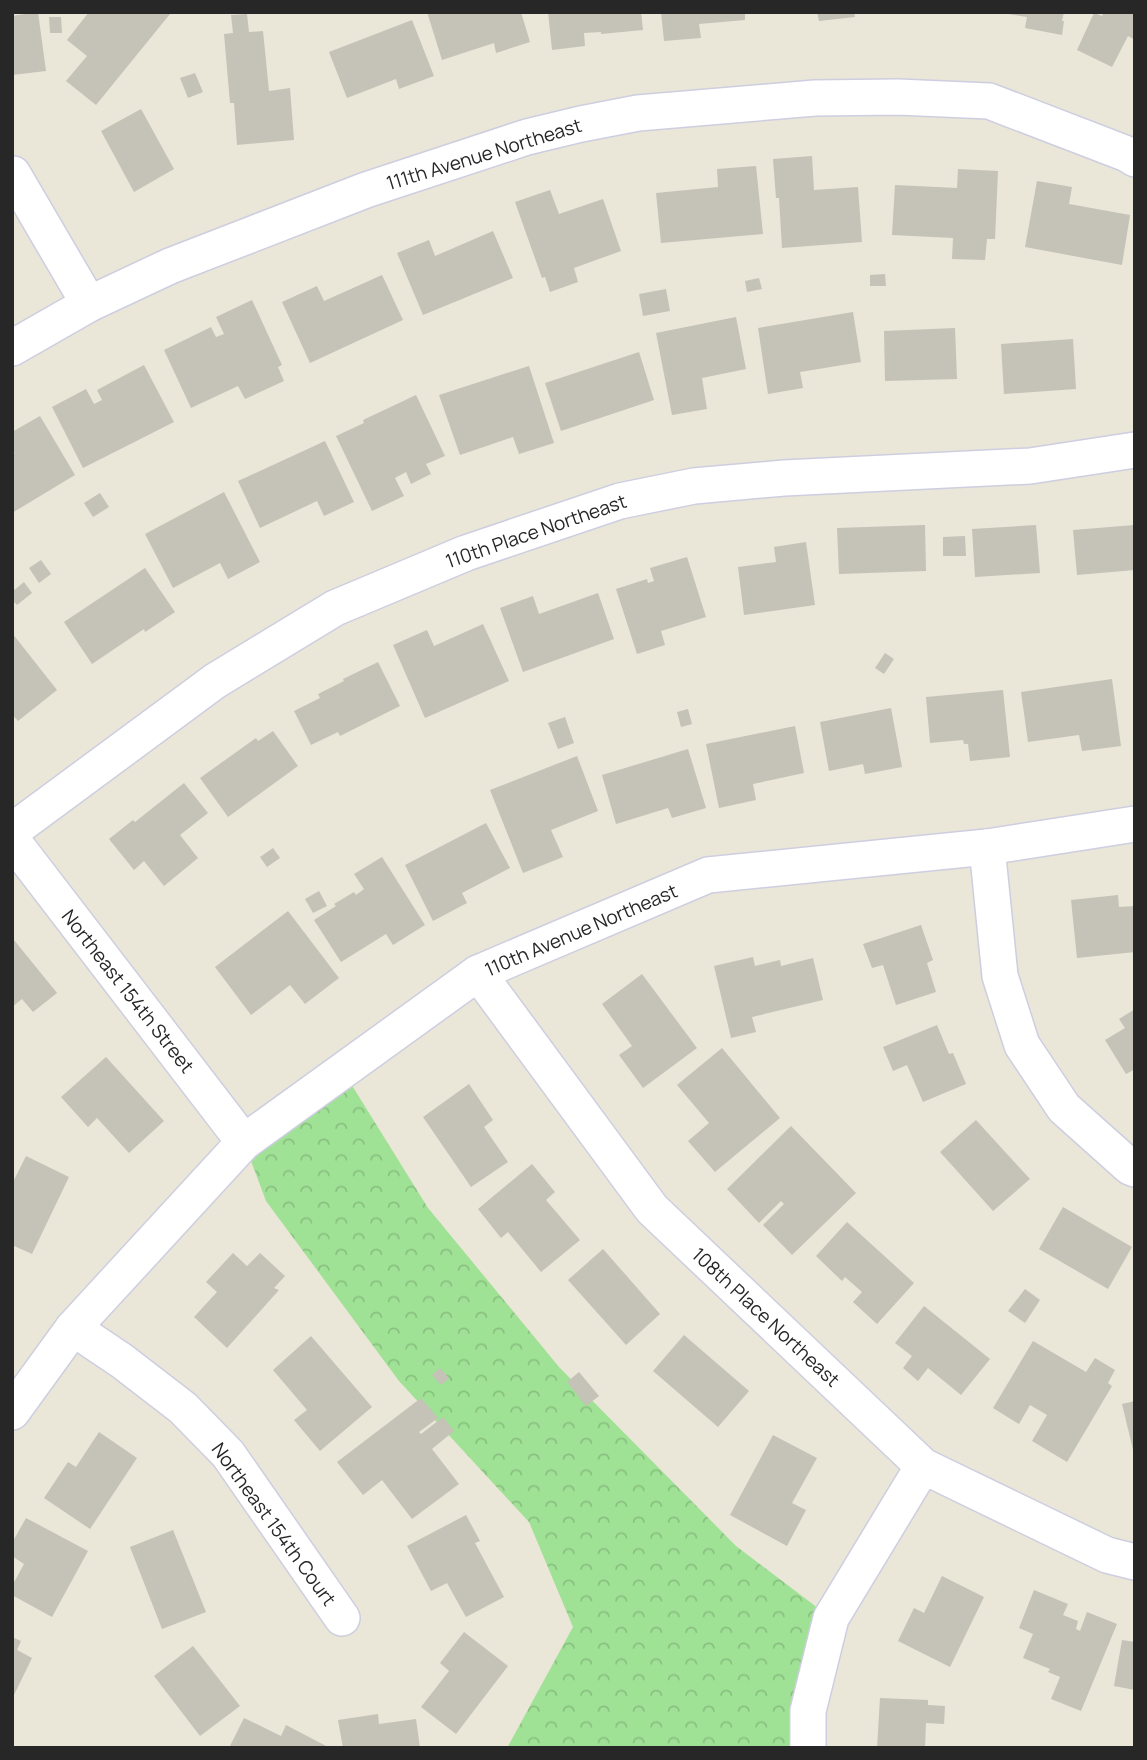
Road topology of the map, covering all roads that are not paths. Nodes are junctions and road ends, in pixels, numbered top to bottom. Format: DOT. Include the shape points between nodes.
graph roads {
  1 [pos="1135,159"];
  2 [pos="13,174"];
  3 [pos="89,304"];
  4 [pos="12,348"];
  5 [pos="1135,450"];
  6 [pos="1135,824"];
  7 [pos="12,831"];
  8 [pos="12,840"];
  9 [pos="987,847"];
  10 [pos="478,973"];
  11 [pos="244,1142"];
  12 [pos="1135,1169"];
  13 [pos="73,1328"];
  14 [pos="12,1412"];
  15 [pos="923,1466"];
  16 [pos="1135,1562"];
  17 [pos="342,1618"];
  18 [pos="808,1748"];
  1 -- 3 [label="street, 111th Avenue Northeast" via="989,101 815,98 638,113 527,137 366,190 170,266"];
  2 -- 3 [label="street"];
  3 -- 4 [label="street, 111th Avenue Northeast"];
  5 -- 7 [label="street, 110th Place Northeast" via="1030,466 694,486 620,500 492,544 335,608 215,681"];
  6 -- 9 [label="street, 110th Avenue Northeast"];
  8 -- 11 [label="street, Northeast 154th Street"];
  9 -- 10 [label="street, 110th Avenue Northeast" via="708,876"];
  9 -- 12 [label="street" via="1000,976 1022,1045 1065,1108"];
  10 -- 11 [label="street, 110th Avenue Northeast"];
  10 -- 15 [label="street, 108th Place Northeast" via="652,1209"];
  11 -- 13 [label="street, 110th Avenue Northeast"];
  13 -- 14 [label="street, 110th Avenue Northeast"];
  13 -- 17 [label="street, Northeast 154th Court" via="183,1408 228,1454"];
  15 -- 16 [label="street, 108th Place Northeast" via="1107,1555"];
  15 -- 18 [label="street" via="831,1618 807,1711"];
}
